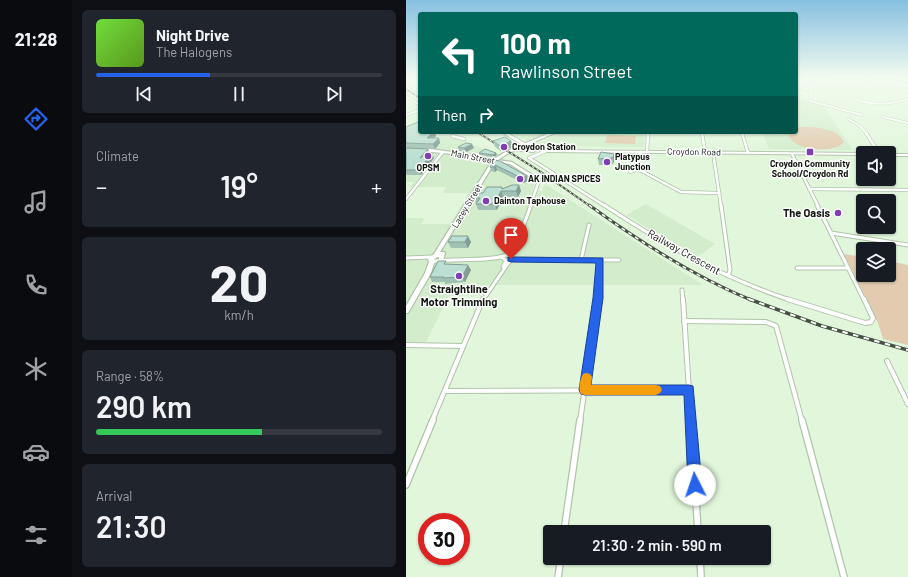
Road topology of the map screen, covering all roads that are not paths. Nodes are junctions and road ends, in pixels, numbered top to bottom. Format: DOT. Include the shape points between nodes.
graph roads {
  1 [pos="819,104"];
  2 [pos="418,111"];
  3 [pos="406,115"];
  4 [pos="862,115"];
  5 [pos="883,117"];
  6 [pos="848,119"];
  7 [pos="908,125"];
  8 [pos="506,134"];
  9 [pos="550,134"];
  10 [pos="648,134"];
  11 [pos="702,134"];
  12 [pos="743,134"];
  13 [pos="452,136"];
  14 [pos="464,139"];
  15 [pos="525,145"];
  16 [pos="873,146"];
  17 [pos="413,150"];
  18 [pos="519,150"];
  19 [pos="546,151"];
  20 [pos="640,152"];
  21 [pos="647,152"];
  22 [pos="705,152"];
  23 [pos="712,152"];
  24 [pos="442,153"];
  25 [pos="748,153"];
  26 [pos="792,154"];
  27 [pos="856,154"];
  28 [pos="896,155"];
  29 [pos="908,155"];
  30 [pos="506,156"];
  31 [pos="495,162"];
  32 [pos="506,163"];
  33 [pos="638,169"];
  34 [pos="630,172"];
  35 [pos="536,179"];
  36 [pos="809,188"];
  37 [pos="908,190"];
  38 [pos="718,193"];
  39 [pos="406,199"];
  40 [pos="589,225"];
  41 [pos="831,233"];
  42 [pos="908,245"];
  43 [pos="508,254"];
  44 [pos="502,257"];
  45 [pos="406,258"];
  46 [pos="437,259"];
  47 [pos="511,259"];
  48 [pos="582,260"];
  49 [pos="600,260"];
  50 [pos="619,260"];
  51 [pos="797,268"];
  52 [pos="848,268"];
  53 [pos="502,270"];
  54 [pos="728,276"];
  55 [pos="682,290"];
  56 [pos="406,311"];
  57 [pos="684,321"];
  58 [pos="406,346"];
  59 [pos="463,346"];
  60 [pos="887,360"];
  61 [pos="585,390"];
  62 [pos="689,390"];
  63 [pos="446,391"];
  64 [pos="908,404"];
  65 [pos="406,485"];
  66 [pos="565,525"];
  67 [pos="698,525"];
  68 [pos="560,565"];
  69 [pos="700,565"];
  70 [pos="558,577"];
  71 [pos="701,577"];
  72 [pos="844,577"];
  1 -- 4 [label="street"];
  2 -- 3 [label="street"];
  5 -- 7 [label="street"];
  6 -- 16 [label="street" via="862,126"];
  8 -- 15 [label="main road, Croydon Road"];
  9 -- 15 [label="street"];
  10 -- 21 [label="street"];
  11 -- 22 [label="street"];
  12 -- 25 [label="street"];
  13 -- 14 [label="street"];
  15 -- 18 [label="street"];
  15 -- 19 [label="main road, Croydon Road"];
  15 -- 31 [label="street" via="506,153"];
  17 -- 24 [label="street, Main Street" via="436,150"];
  18 -- 19 [label="main road"];
  18 -- 30 [label="street"];
  19 -- 20 [label="main road, Croydon Road"];
  19 -- 54 [label="street, Railway Crescent" via="529,158 659,239"];
  20 -- 21 [label="main road, Croydon Road"];
  20 -- 33 [label="street"];
  21 -- 22 [label="main road, Croydon Road"];
  22 -- 23 [label="main road, Croydon Road"];
  23 -- 25 [label="main road, Croydon Road"];
  23 -- 38 [label="street"];
  24 -- 31 [label="street, Main Street"];
  24 -- 39 [label="street"];
  25 -- 26 [label="main road, Croydon Road"];
  26 -- 27 [label="main road, Croydon Road"];
  26 -- 36 [label="street"];
  28 -- 29 [label="main road"];
  30 -- 31 [label="street"];
  30 -- 32 [label="street"];
  31 -- 32 [label="street, Main Street"];
  31 -- 46 [label="street, Lacey Street"];
  32 -- 35 [label="street, Main Street" via="515,165"];
  33 -- 34 [label="street"];
  33 -- 38 [label="street" via="681,192"];
  35 -- 43 [label="street" via="539,185 517,239"];
  36 -- 37 [label="street"];
  36 -- 41 [label="street"];
  38 -- 54 [label="street" via="730,270"];
  40 -- 48 [label="street"];
  41 -- 42 [label="street"];
  41 -- 52 [label="street"];
  43 -- 44 [label="street"];
  43 -- 47 [label="street"];
  44 -- 46 [label="street"];
  44 -- 53 [label="street" via="506,261"];
  45 -- 46 [label="street"];
  46 -- 56 [label="street"];
  47 -- 48 [label="street"];
  47 -- 53 [label="street"];
  48 -- 49 [label="street"];
  49 -- 50 [label="street"];
  49 -- 61 [label="street" via="598,298"];
  51 -- 52 [label="street"];
  52 -- 54 [label="street, Railway Crescent" via="873,318 871,322 865,323 811,307"];
  53 -- 59 [label="street" via="484,297"];
  55 -- 57 [label="street"];
  57 -- 62 [label="street"];
  57 -- 72 [label="street" via="766,322 776,326"];
  58 -- 59 [label="street"];
  59 -- 63 [label="street"];
  60 -- 64 [label="street"];
  61 -- 62 [label="street"];
  61 -- 63 [label="street"];
  61 -- 66 [label="street"];
  62 -- 67 [label="street"];
  63 -- 65 [label="street"];
  68 -- 70 [label="street"];
  69 -- 71 [label="street"];
}
